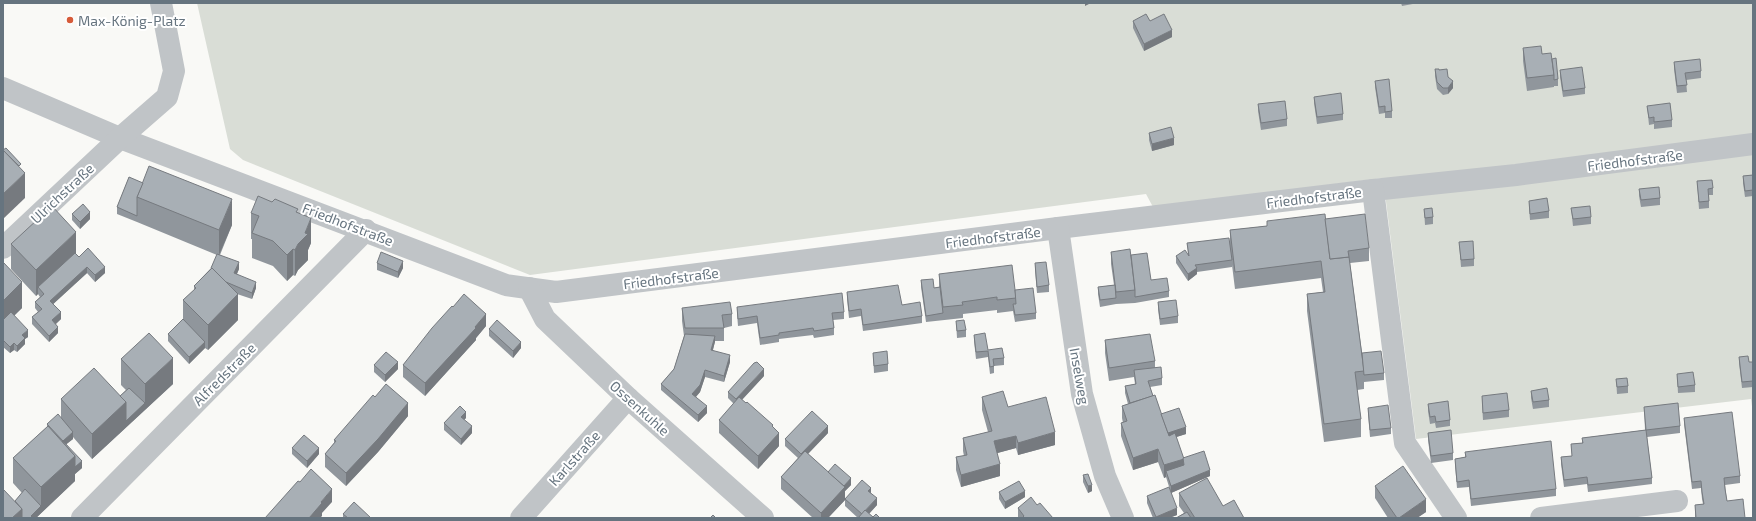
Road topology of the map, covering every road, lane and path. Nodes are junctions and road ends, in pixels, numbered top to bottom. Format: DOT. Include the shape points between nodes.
graph roads {
  1 [pos="161,3"];
  2 [pos="3,88"];
  3 [pos="120,138"];
  4 [pos="1753,144"];
  5 [pos="1373,190"];
  6 [pos="1058,228"];
  7 [pos="366,230"];
  8 [pos="3,248"];
  9 [pos="529,288"];
  10 [pos="628,398"];
  11 [pos="1677,501"];
  12 [pos="82,518"];
  13 [pos="521,518"];
  14 [pos="763,518"];
  15 [pos="1123,518"];
  16 [pos="1456,518"];
  17 [pos="1541,518"];
  1 -- 3 [label="street, Ulrichstraße" via="174,71 167,97"];
  2 -- 3 [label="street, Friedhofstraße"];
  3 -- 7 [label="street, Friedhofstraße"];
  3 -- 8 [label="street, Ulrichstraße"];
  4 -- 5 [label="street, Friedhofstraße" via="1516,175"];
  5 -- 6 [label="street, Friedhofstraße"];
  5 -- 16 [label="street, Friedhofstraße" via="1405,443"];
  6 -- 9 [label="street, Friedhofstraße" via="556,292"];
  6 -- 15 [label="street, Inselweg" via="1082,394 1104,476"];
  7 -- 9 [label="street, Friedhofstraße" via="506,285"];
  7 -- 12 [label="street, Alfredstraße"];
  9 -- 10 [label="street, Ossenkuhle" via="545,319"];
  10 -- 13 [label="street, Karlstraße"];
  10 -- 14 [label="street, Ossenkuhle"];
  11 -- 17 [label="street"];
}
